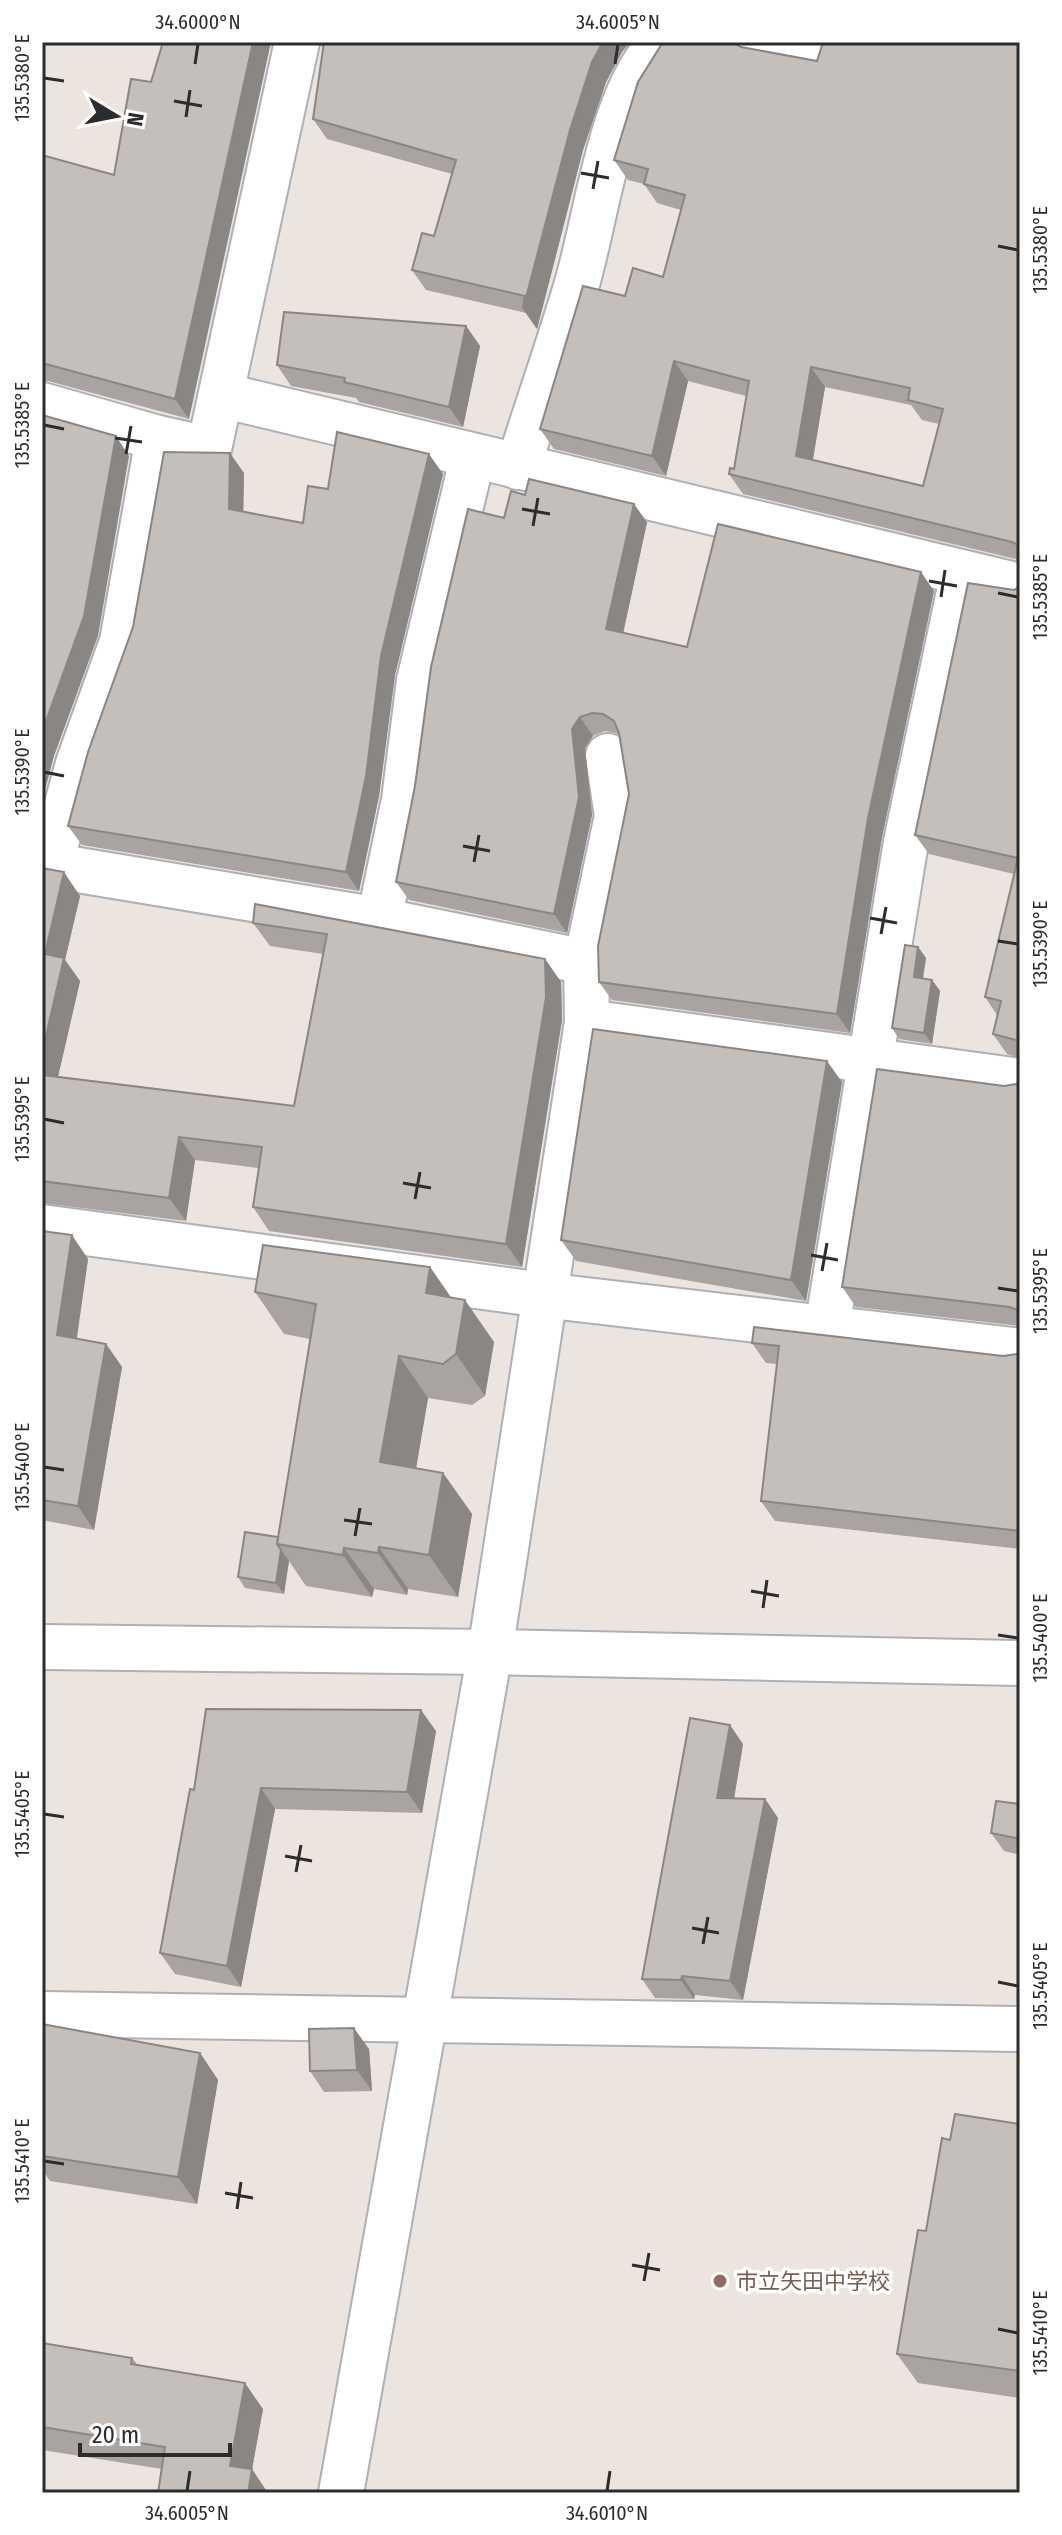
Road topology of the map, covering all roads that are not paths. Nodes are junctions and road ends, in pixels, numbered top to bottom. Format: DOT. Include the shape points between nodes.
graph roads {
  1 [pos="297,42"];
  2 [pos="662,42"];
  3 [pos="760,42"];
  4 [pos="817,42"];
  5 [pos="221,395"];
  6 [pos="42,405"];
  7 [pos="158,438"];
  8 [pos="473,456"];
  9 [pos="518,467"];
  10 [pos="963,573"];
  11 [pos="1020,586"];
  12 [pos="608,756"];
  13 [pos="46,865"];
  14 [pos="379,920"];
  15 [pos="586,962"];
  16 [pos="587,1022"];
  17 [pos="871,1060"];
  18 [pos="1020,1081"];
  19 [pos="42,1227"];
  20 [pos="543,1295"];
  21 [pos="827,1328"];
  22 [pos="1020,1351"];
  23 [pos="42,1647"];
  24 [pos="490,1652"];
  25 [pos="1020,1663"];
  26 [pos="42,2014"];
  27 [pos="424,2020"];
  28 [pos="1020,2029"];
  29 [pos="341,2493"];
  1 -- 5 [label="street"];
  2 -- 9 [label="street" via="649,54 624,104 577,285"];
  3 -- 4 [label="street" via="814,54"];
  5 -- 7 [label="street" via="209,449"];
  5 -- 8 [label="street"];
  6 -- 7 [label="street"];
  7 -- 13 [label="street" via="122,642"];
  8 -- 9 [label="street"];
  8 -- 14 [label="street" via="419,681 404,800"];
  9 -- 10 [label="street"];
  10 -- 11 [label="street"];
  10 -- 17 [label="street" via="906,842"];
  12 -- 15 [label="street" via="617,816"];
  13 -- 14 [label="street"];
  14 -- 15 [label="street"];
  15 -- 16 [label="street"];
  16 -- 17 [label="street"];
  16 -- 20 [label="street"];
  17 -- 18 [label="street"];
  17 -- 21 [label="street"];
  19 -- 20 [label="street"];
  20 -- 21 [label="street"];
  20 -- 24 [label="street"];
  21 -- 22 [label="street"];
  23 -- 24 [label="street"];
  24 -- 25 [label="street"];
  24 -- 27 [label="street"];
  26 -- 27 [label="street"];
  27 -- 28 [label="street"];
  27 -- 29 [label="street"];
}
